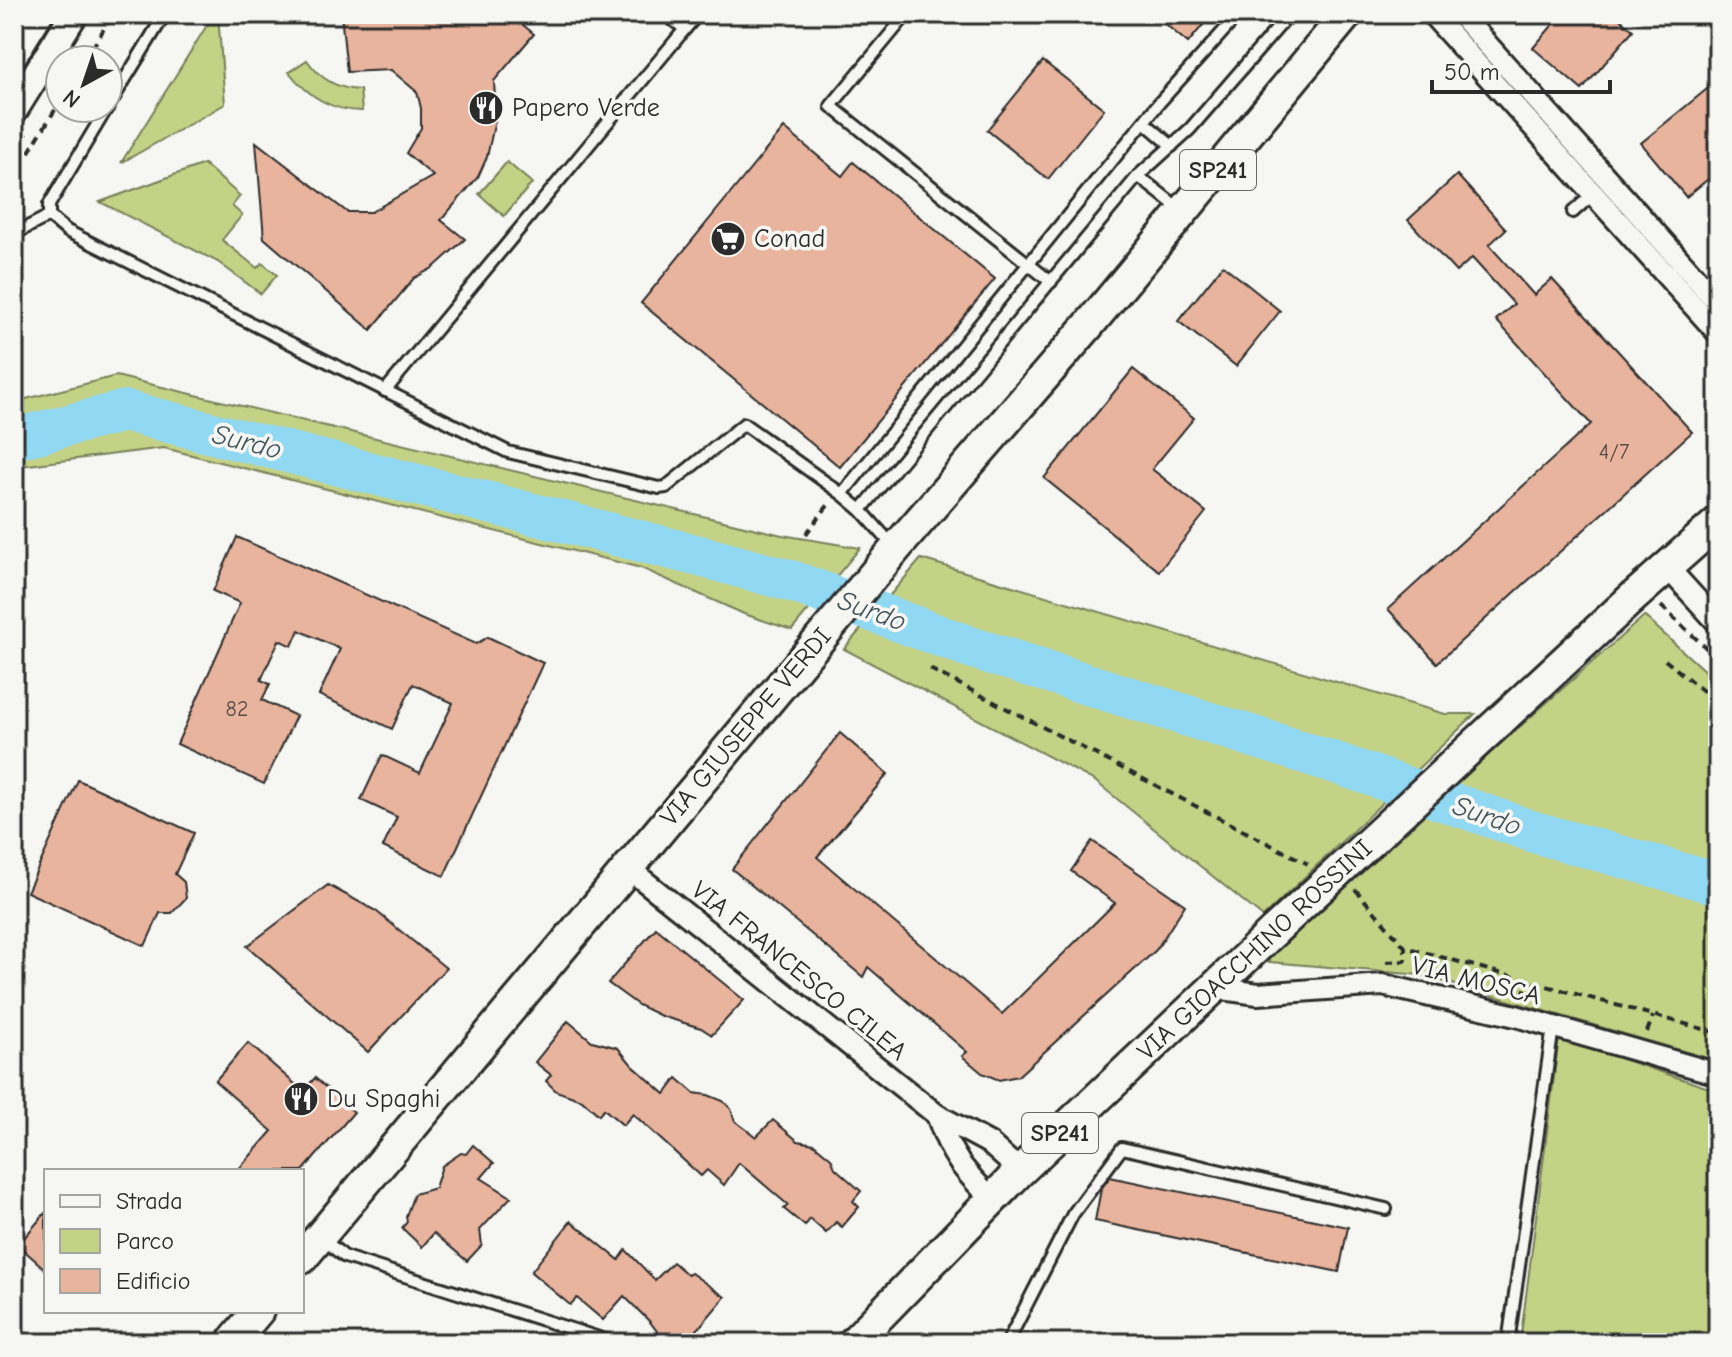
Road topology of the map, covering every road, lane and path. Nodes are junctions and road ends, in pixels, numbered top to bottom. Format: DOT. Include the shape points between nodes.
graph roads {
  1 [pos="39,14"];
  2 [pos="74,14"];
  3 [pos="113,14"];
  4 [pos="165,14"];
  5 [pos="665,14"];
  6 [pos="698,14"];
  7 [pos="907,14"];
  8 [pos="1239,14"];
  9 [pos="1286,14"];
  10 [pos="1347,14"];
  11 [pos="1432,14"];
  12 [pos="1460,14"];
  13 [pos="685,29"];
  14 [pos="95,44"];
  15 [pos="14,54"];
  16 [pos="1486,59"];
  17 [pos="124,81"];
  18 [pos="14,110"];
  19 [pos="1144,122"];
  20 [pos="46,124"];
  21 [pos="98,124"];
  22 [pos="1172,146"];
  23 [pos="1583,150"];
  24 [pos="1567,164"];
  25 [pos="14,176"];
  26 [pos="1138,176"];
  27 [pos="1593,194"];
  28 [pos="1183,212"];
  29 [pos="1573,212"];
  30 [pos="49,216"];
  31 [pos="14,234"];
  32 [pos="1029,264"];
  33 [pos="1051,282"];
  34 [pos="1718,303"];
  35 [pos="1718,333"];
  36 [pos="385,391"];
  37 [pos="840,493"];
  38 [pos="861,510"];
  39 [pos="1718,522"];
  40 [pos="806,534"];
  41 [pos="896,548"];
  42 [pos="1668,568"];
  43 [pos="1718,623"];
  44 [pos="1665,660"];
  45 [pos="930,669"];
  46 [pos="1718,703"];
  47 [pos="1313,867"];
  48 [pos="628,868"];
  49 [pos="1356,889"];
  50 [pos="1215,988"];
  51 [pos="1553,1027"];
  52 [pos="1718,1033"];
  53 [pos="1718,1074"];
  54 [pos="937,1115"];
  55 [pos="1020,1171"];
  56 [pos="992,1199"];
  57 [pos="1386,1209"];
  58 [pos="311,1248"];
  59 [pos="615,1343"];
  60 [pos="853,1343"];
  61 [pos="1007,1343"];
  62 [pos="1508,1343"];
  1 -- 15 [label="street"];
  2 -- 18 [label="street"];
  3 -- 14 [label="path"];
  4 -- 17 [label="lane"];
  5 -- 13 [label="lane"];
  6 -- 13 [label="lane"];
  7 -- 32 [label="lane" via="831,106"];
  8 -- 19 [label="lane"];
  9 -- 22 [label="lane"];
  10 -- 28 [label="main road, VIA GIUSEPPE VERDI / SP241"];
  11 -- 16 [label="street"];
  12 -- 16 [label="street"];
  13 -- 36 [label="lane"];
  16 -- 23 [label="street"];
  16 -- 24 [label="street"];
  19 -- 22 [label="lane"];
  19 -- 32 [label="lane"];
  20 -- 25 [label="path"];
  21 -- 30 [label="lane" via="52,198"];
  22 -- 26 [label="lane"];
  23 -- 24 [label="street"];
  23 -- 34 [label="street"];
  24 -- 27 [label="street"];
  26 -- 28 [label="lane"];
  26 -- 33 [label="lane"];
  27 -- 29 [label="lane"];
  27 -- 35 [label="street"];
  28 -- 41 [label="main road, VIA GIUSEPPE VERDI / SP241"];
  30 -- 31 [label="lane"];
  30 -- 36 [label="lane" via="67,231"];
  32 -- 33 [label="lane"];
  32 -- 37 [label="lane"];
  33 -- 38 [label="lane"];
  36 -- 37 [label="lane" via="508,452 659,488 674,484 744,424"];
  37 -- 38 [label="lane"];
  37 -- 40 [label="path"];
  38 -- 41 [label="lane"];
  39 -- 42 [label="main road, SP241"];
  41 -- 48 [label="main road, VIA GIUSEPPE VERDI / SP241"];
  42 -- 43 [label="street"];
  42 -- 50 [label="main road, VIA GIOACCHINO ROSSINI / SP241, bridge"];
  44 -- 46 [label="path"];
  45 -- 47 [label="path"];
  48 -- 54 [label="street, VIA FRANCESCO CILEA"];
  48 -- 58 [label="main road, VIA GIUSEPPE VERDI / SP241"];
  49 -- 52 [label="path" via="1405,947"];
  50 -- 51 [label="street, VIA MOSCA" via="1258,994 1383,985"];
  50 -- 55 [label="main road, VIA GIOACCHINO ROSSINI / SP241"];
  51 -- 53 [label="street, VIA MOSCA"];
  51 -- 62 [label="lane"];
  54 -- 55 [label="street, VIA FRANCESCO CILEA" via="989,1143"];
  54 -- 56 [label="street" via="949,1149"];
  55 -- 56 [label="main road, VIA GIOACCHINO ROSSINI / SP241"];
  56 -- 60 [label="main road, VIA GIOACCHINO ROSSINI / SP241"];
  57 -- 61 [label="lane" via="1122,1148 1073,1214"];
  58 -- 59 [label="lane"];
}
